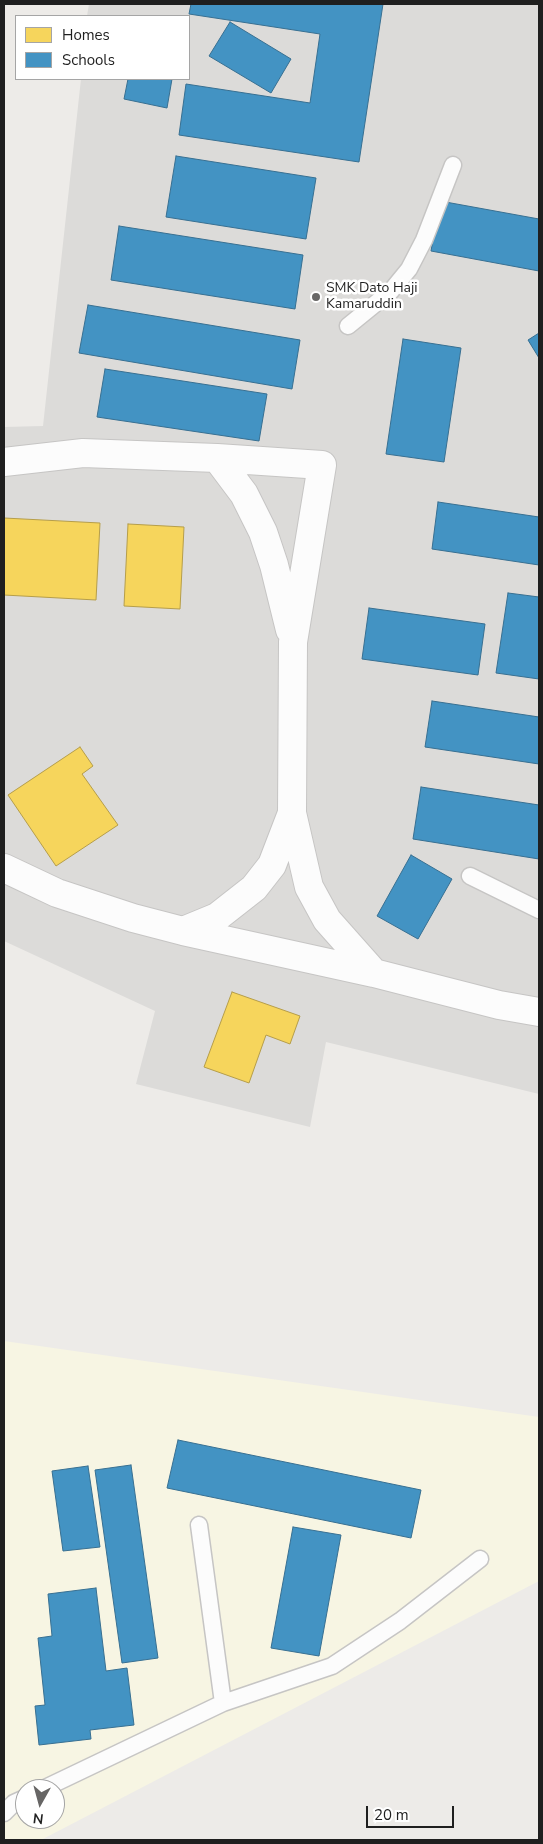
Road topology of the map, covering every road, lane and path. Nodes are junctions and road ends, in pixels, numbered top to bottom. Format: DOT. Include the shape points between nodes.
graph roads {
  1 [pos="453,165"];
  2 [pos="348,326"];
  3 [pos="217,458"];
  4 [pos="4,462"];
  5 [pos="293,642"];
  6 [pos="292,813"];
  7 [pos="4,868"];
  8 [pos="470,876"];
  9 [pos="539,910"];
  10 [pos="183,931"];
  11 [pos="374,973"];
  12 [pos="539,1012"];
  13 [pos="199,1525"];
  14 [pos="480,1559"];
  15 [pos="223,1703"];
  16 [pos="64,1779"];
  17 [pos="15,1803"];
  18 [pos="4,1812"];
  1 -- 2 [label="lane" via="424,240 409,269 391,291"];
  3 -- 4 [label="street" via="84,453"];
  3 -- 5 [label="street" via="244,494 263,532"];
  3 -- 5 [label="street" via="322,465"];
  5 -- 6 [label="street"];
  6 -- 10 [label="street" via="272,866 254,888 217,917"];
  6 -- 11 [label="street" via="309,887 327,920"];
  7 -- 10 [label="street" via="57,893"];
  8 -- 9 [label="lane"];
  10 -- 11 [label="street"];
  11 -- 12 [label="street"];
  13 -- 15 [label="lane"];
  14 -- 15 [label="lane" via="400,1621 332,1666"];
  15 -- 16 [label="lane"];
  17 -- 18 [label="lane"];
}
